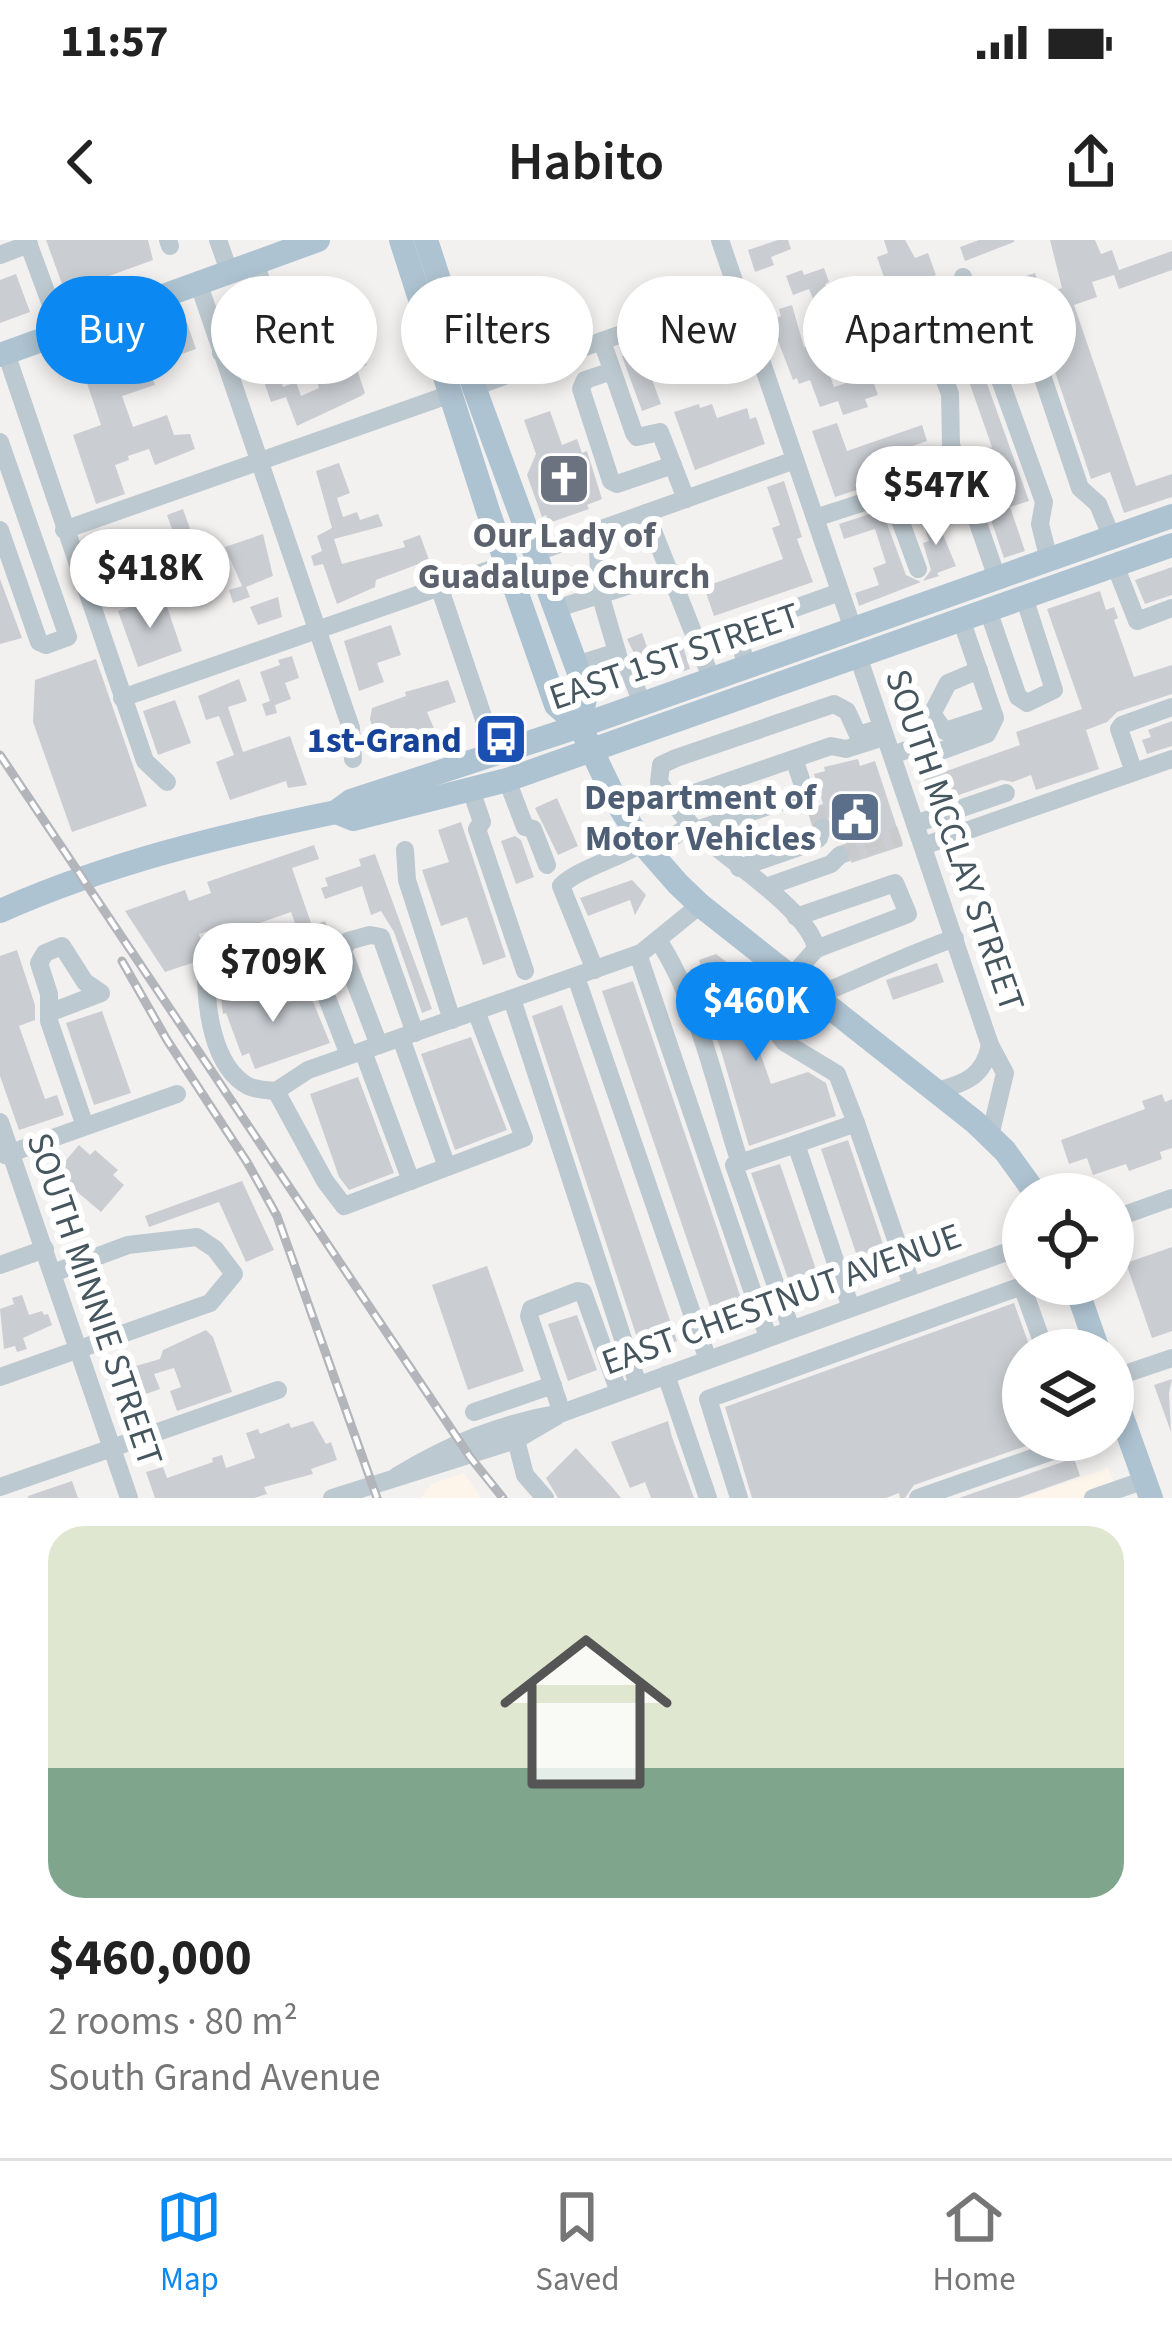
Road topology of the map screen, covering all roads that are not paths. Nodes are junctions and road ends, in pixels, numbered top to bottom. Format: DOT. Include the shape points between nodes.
graph roads {
  1 [pos="218,240"];
  2 [pos="318,240"];
  3 [pos="401,240"];
  4 [pos="426,240"];
  5 [pos="720,240"];
  6 [pos="28,242"];
  7 [pos="0,255"];
  8 [pos="255,262"];
  9 [pos="229,271"];
  10 [pos="40,276"];
  11 [pos="260,276"];
  12 [pos="732,276"];
  13 [pos="198,282"];
  14 [pos="187,286"];
  15 [pos="211,322"];
  16 [pos="617,336"];
  17 [pos="36,341"];
  18 [pos="602,341"];
  19 [pos="3,354"];
  20 [pos="612,370"];
  21 [pos="231,384"];
  22 [pos="769,384"];
  23 [pos="946,384"];
  24 [pos="1002,384"];
  25 [pos="1045,384"];
  26 [pos="462,390"];
  27 [pos="637,437"];
  28 [pos="0,442"];
  29 [pos="600,448"];
  30 [pos="795,460"];
  31 [pos="257,462"];
  32 [pos="673,465"];
  33 [pos="1081,488"];
  34 [pos="686,499"];
  35 [pos="1044,502"];
  36 [pos="646,513"];
  37 [pos="1172,516"];
  38 [pos="815,518"];
  39 [pos="0,530"];
  40 [pos="64,530"];
  41 [pos="593,532"];
  42 [pos="1112,538"];
  43 [pos="1172,545"];
  44 [pos="534,553"];
  45 [pos="1049,560"];
  46 [pos="506,563"];
  47 [pos="1115,565"];
  48 [pos="672,572"];
  49 [pos="997,578"];
  50 [pos="924,584"];
  51 [pos="439,586"];
  52 [pos="961,591"];
  53 [pos="840,592"];
  54 [pos="600,594"];
  55 [pos="1024,597"];
  56 [pos="1172,608"];
  57 [pos="555,609"];
  58 [pos="988,610"];
  59 [pos="961,620"];
  60 [pos="316,629"];
  61 [pos="853,629"];
  62 [pos="68,637"];
  63 [pos="103,641"];
  64 [pos="617,652"];
  65 [pos="858,656"];
  66 [pos="576,665"];
  67 [pos="747,667"];
  68 [pos="979,670"];
  69 [pos="712,680"];
  70 [pos="122,698"];
  71 [pos="642,704"];
  72 [pos="1172,707"];
  73 [pos="994,715"];
  74 [pos="580,726"];
  75 [pos="886,740"];
  76 [pos="591,751"];
  77 [pos="496,755"];
  78 [pos="353,759"];
  79 [pos="794,759"];
  80 [pos="1172,759"];
  81 [pos="1134,772"];
  82 [pos="507,779"];
  83 [pos="167,782"];
  84 [pos="472,790"];
  85 [pos="1006,794"];
  86 [pos="671,801"];
  87 [pos="336,812"];
  88 [pos="693,827"];
  89 [pos="822,828"];
  90 [pos="914,834"];
  91 [pos="647,849"];
  92 [pos="405,850"];
  93 [pos="840,856"];
  94 [pos="548,865"];
  95 [pos="739,868"];
  96 [pos="766,887"];
  97 [pos="700,905"];
  98 [pos="0,910"];
  99 [pos="796,917"];
  100 [pos="955,938"];
  101 [pos="658,940"];
  102 [pos="817,949"];
  103 [pos="638,954"];
  104 [pos="206,971"];
  105 [pos="525,971"];
  106 [pos="585,973"];
  107 [pos="276,975"];
  108 [pos="793,978"];
  109 [pos="815,996"];
  110 [pos="512,999"];
  111 [pos="476,1011"];
  112 [pos="49,1013"];
  113 [pos="452,1020"];
  114 [pos="408,1035"];
  115 [pos="990,1045"];
  116 [pos="364,1050"];
  117 [pos="276,1091"];
  118 [pos="937,1091"];
  119 [pos="177,1094"];
  120 [pos="0,1122"];
  121 [pos="856,1123"];
  122 [pos="86,1126"];
  123 [pos="991,1136"];
  124 [pos="796,1144"];
  125 [pos="5,1155"];
  126 [pos="740,1163"];
  127 [pos="447,1167"];
  128 [pos="1020,1173"];
  129 [pos="411,1181"];
  130 [pos="1172,1198"];
  131 [pos="1134,1212"];
  132 [pos="45,1249"];
  133 [pos="1002,1254"];
  134 [pos="0,1265"];
  135 [pos="53,1273"];
  136 [pos="912,1286"];
  137 [pos="851,1308"];
  138 [pos="790,1329"];
  139 [pos="1037,1329"];
  140 [pos="768,1337"];
  141 [pos="79,1349"];
  142 [pos="1172,1358"];
  143 [pos="700,1363"];
  144 [pos="1134,1371"];
  145 [pos="666,1375"];
  146 [pos="0,1377"];
  147 [pos="553,1385"];
  148 [pos="629,1389"];
  149 [pos="278,1390"];
  150 [pos="708,1399"];
  151 [pos="474,1412"];
  152 [pos="562,1413"];
  153 [pos="516,1440"];
  154 [pos="112,1448"];
  155 [pos="1134,1460"];
  156 [pos="1023,1461"];
  157 [pos="397,1476"];
  158 [pos="0,1487"];
  159 [pos="1148,1489"];
  160 [pos="404,1496"];
  161 [pos="129,1498"];
  162 [pos="332,1498"];
  163 [pos="545,1498"];
  164 [pos="708,1498"];
  165 [pos="739,1498"];
  166 [pos="918,1498"];
  167 [pos="1093,1498"];
  1 -- 9 [label="street"];
  2 -- 8 [label="main road"];
  3 -- 26 [label="main road"];
  4 -- 26 [label="main road"];
  5 -- 12 [label="street"];
  6 -- 7 [label="street"];
  6 -- 10 [label="street"];
  8 -- 9 [label="main road"];
  8 -- 11 [label="street"];
  9 -- 13 [label="main road"];
  13 -- 14 [label="main road"];
  13 -- 15 [label="street"];
  16 -- 18 [label="street"];
  17 -- 19 [label="main road"];
  18 -- 20 [label="street"];
  18 -- 26 [label="street"];
  19 -- 40 [label="street"];
  20 -- 27 [label="street"];
  20 -- 29 [label="street" via="581,384"];
  21 -- 31 [label="street"];
  22 -- 30 [label="street"];
  23 -- 49 [label="street" via="951,445"];
  24 -- 35 [label="street"];
  25 -- 33 [label="street"];
  26 -- 31 [label="street"];
  26 -- 44 [label="main road"];
  26 -- 46 [label="main road"];
  27 -- 29 [label="street"];
  27 -- 32 [label="street" via="660,432"];
  28 -- 62 [label="street"];
  29 -- 32 [label="street" via="613,483"];
  30 -- 34 [label="street"];
  30 -- 38 [label="street"];
  31 -- 40 [label="street"];
  31 -- 60 [label="street"];
  32 -- 34 [label="street"];
  33 -- 35 [label="street"];
  33 -- 42 [label="street" via="1098,503"];
  34 -- 36 [label="street"];
  35 -- 45 [label="street"];
  36 -- 41 [label="street"];
  36 -- 48 [label="street"];
  37 -- 42 [label="main road, EAST 1ST STREET"];
  38 -- 50 [label="street" via="892,498"];
  38 -- 53 [label="street"];
  39 -- 62 [label="street" via="39,642"];
  40 -- 63 [label="street"];
  41 -- 44 [label="street"];
  41 -- 54 [label="street"];
  42 -- 45 [label="main road, EAST 1ST STREET"];
  43 -- 47 [label="main road, EAST 1ST STREET"];
  44 -- 57 [label="main road"];
  45 -- 49 [label="main road, EAST 1ST STREET"];
  46 -- 51 [label="street"];
  46 -- 74 [label="main road" via="556,705"];
  47 -- 55 [label="main road, EAST 1ST STREET"];
  47 -- 56 [label="street" via="1137,621"];
  48 -- 54 [label="street"];
  48 -- 69 [label="street"];
  49 -- 52 [label="main road, EAST 1ST STREET"];
  50 -- 52 [label="main road, EAST 1ST STREET"];
  50 -- 61 [label="main road, EAST 1ST STREET"];
  51 -- 60 [label="street"];
  51 -- 77 [label="street"];
  52 -- 65 [label="main road" via="872,633"];
  53 -- 61 [label="street"];
  53 -- 67 [label="street" via="736,629"];
  54 -- 57 [label="street"];
  54 -- 64 [label="street"];
  55 -- 58 [label="main road, EAST 1ST STREET"];
  55 -- 58 [label="street" via="1054,690 1045,698 1018,698"];
  57 -- 66 [label="main road"];
  58 -- 59 [label="main road, EAST 1ST STREET"];
  59 -- 65 [label="main road, EAST 1ST STREET"];
  59 -- 68 [label="street"];
  60 -- 70 [label="street"];
  60 -- 78 [label="street" via="351,728"];
  61 -- 67 [label="main road, EAST 1ST STREET"];
  62 -- 63 [label="street" via="84,646"];
  63 -- 70 [label="street"];
  64 -- 66 [label="street"];
  64 -- 71 [label="street"];
  65 -- 75 [label="street, SOUTH MCCLAY STREET"];
  65 -- 76 [label="main road, EAST 1ST STREET"];
  66 -- 74 [label="main road" via="586,692"];
  67 -- 69 [label="main road, EAST 1ST STREET"];
  68 -- 73 [label="street"];
  68 -- 73 [label="street" via="948,683 932,714 945,731"];
  69 -- 71 [label="main road, EAST 1ST STREET"];
  70 -- 83 [label="street" via="145,761"];
  71 -- 74 [label="main road, EAST 1ST STREET"];
  72 -- 81 [label="street" via="1119,729"];
  73 -- 75 [label="street" via="987,734 938,752"];
  74 -- 76 [label="main road"];
  74 -- 77 [label="main road, EAST 1ST STREET"];
  75 -- 79 [label="street"];
  75 -- 86 [label="street" via="858,734 834,704 662,765 659,782"];
  75 -- 90 [label="street, SOUTH MCCLAY STREET"];
  76 -- 82 [label="main road, EAST 1ST STREET"];
  76 -- 91 [label="main road"];
  77 -- 87 [label="main road, EAST 1ST STREET"];
  79 -- 86 [label="street"];
  79 -- 88 [label="street" via="811,801"];
  80 -- 81 [label="street"];
  81 -- 90 [label="street"];
  82 -- 84 [label="main road, EAST 1ST STREET"];
  82 -- 94 [label="street"];
  84 -- 87 [label="main road, EAST 1ST STREET" via="353,819"];
  84 -- 105 [label="street" via="477,830"];
  85 -- 90 [label="street"];
  86 -- 88 [label="street"];
  87 -- 98 [label="main road, EAST 1ST STREET" via="139,858"];
  88 -- 91 [label="street"];
  88 -- 95 [label="street"];
  89 -- 95 [label="street" via="811,843"];
  90 -- 100 [label="street, SOUTH MCCLAY STREET"];
  91 -- 97 [label="main road"];
  91 -- 106 [label="street" via="561,886"];
  92 -- 113 [label="street" via="407,880"];
  93 -- 96 [label="street"];
  95 -- 96 [label="street"];
  96 -- 99 [label="street"];
  97 -- 101 [label="street"];
  97 -- 108 [label="main road"];
  99 -- 102 [label="street"];
  99 -- 102 [label="street" via="896,883 908,914"];
  100 -- 109 [label="street"];
  100 -- 115 [label="street, SOUTH MCCLAY STREET"];
  101 -- 103 [label="street"];
  101 -- 126 [label="street" via="673,962"];
  102 -- 108 [label="street"];
  103 -- 106 [label="street"];
  103 -- 140 [label="street"];
  104 -- 117 [label="street" via="218,1047 251,1088"];
  106 -- 110 [label="street"];
  106 -- 143 [label="street"];
  107 -- 116 [label="street" via="298,968 320,980"];
  108 -- 109 [label="main road"];
  108 -- 121 [label="street" via="761,1011 784,1042 837,1074"];
  109 -- 118 [label="main road"];
  110 -- 111 [label="street"];
  110 -- 148 [label="street"];
  111 -- 113 [label="street"];
  111 -- 127 [label="street" via="524,1138"];
  112 -- 122 [label="street"];
  113 -- 114 [label="street"];
  114 -- 116 [label="street"];
  114 -- 116 [label="street" via="380,937 348,941 343,952 368,1016"];
  114 -- 127 [label="street"];
  115 -- 118 [label="street, SOUTH MCCLAY STREET" via="976,1076"];
  115 -- 123 [label="street, SOUTH MCCLAY STREET" via="1005,1073"];
  116 -- 117 [label="street"];
  116 -- 129 [label="street"];
  117 -- 129 [label="street" via="344,1206"];
  118 -- 123 [label="main road"];
  119 -- 122 [label="street"];
  120 -- 125 [label="street, SOUTH MINNIE STREET"];
  121 -- 124 [label="street"];
  121 -- 136 [label="street"];
  122 -- 125 [label="street"];
  123 -- 128 [label="main road"];
  124 -- 126 [label="street"];
  124 -- 137 [label="street"];
  125 -- 132 [label="street, SOUTH MINNIE STREET"];
  126 -- 138 [label="street" via="734,1165"];
  127 -- 129 [label="street"];
  130 -- 131 [label="street"];
  132 -- 134 [label="street"];
  132 -- 135 [label="street, SOUTH MINNIE STREET"];
  133 -- 136 [label="street, EAST CHESTNUT AVENUE"];
  135 -- 141 [label="street, SOUTH MINNIE STREET"];
  135 -- 141 [label="street" via="128,1245 197,1237 234,1274 210,1303"];
  136 -- 137 [label="street, EAST CHESTNUT AVENUE"];
  137 -- 138 [label="street, EAST CHESTNUT AVENUE"];
  138 -- 140 [label="street, EAST CHESTNUT AVENUE"];
  139 -- 150 [label="street" via="1022,1286"];
  140 -- 143 [label="street, EAST CHESTNUT AVENUE"];
  141 -- 146 [label="street"];
  141 -- 154 [label="street, SOUTH MINNIE STREET"];
  142 -- 144 [label="street"];
  143 -- 145 [label="street, EAST CHESTNUT AVENUE"];
  143 -- 150 [label="street"];
  145 -- 148 [label="street, EAST CHESTNUT AVENUE"];
  145 -- 164 [label="street"];
  147 -- 148 [label="street" via="531,1309 578,1291"];
  147 -- 151 [label="street"];
  147 -- 152 [label="street"];
  148 -- 152 [label="street, EAST CHESTNUT AVENUE"];
  149 -- 154 [label="street"];
  150 -- 165 [label="street"];
  152 -- 153 [label="street, EAST CHESTNUT AVENUE"];
  152 -- 157 [label="street, EAST CHESTNUT AVENUE" via="451,1444"];
  153 -- 157 [label="street, EAST CHESTNUT AVENUE"];
  153 -- 163 [label="street" via="525,1475"];
  154 -- 158 [label="street"];
  154 -- 161 [label="street, SOUTH MINNIE STREET"];
  155 -- 159 [label="main road"];
  156 -- 166 [label="street"];
  157 -- 160 [label="street"];
  157 -- 162 [label="street, EAST CHESTNUT AVENUE"];
  159 -- 167 [label="street"];
}
